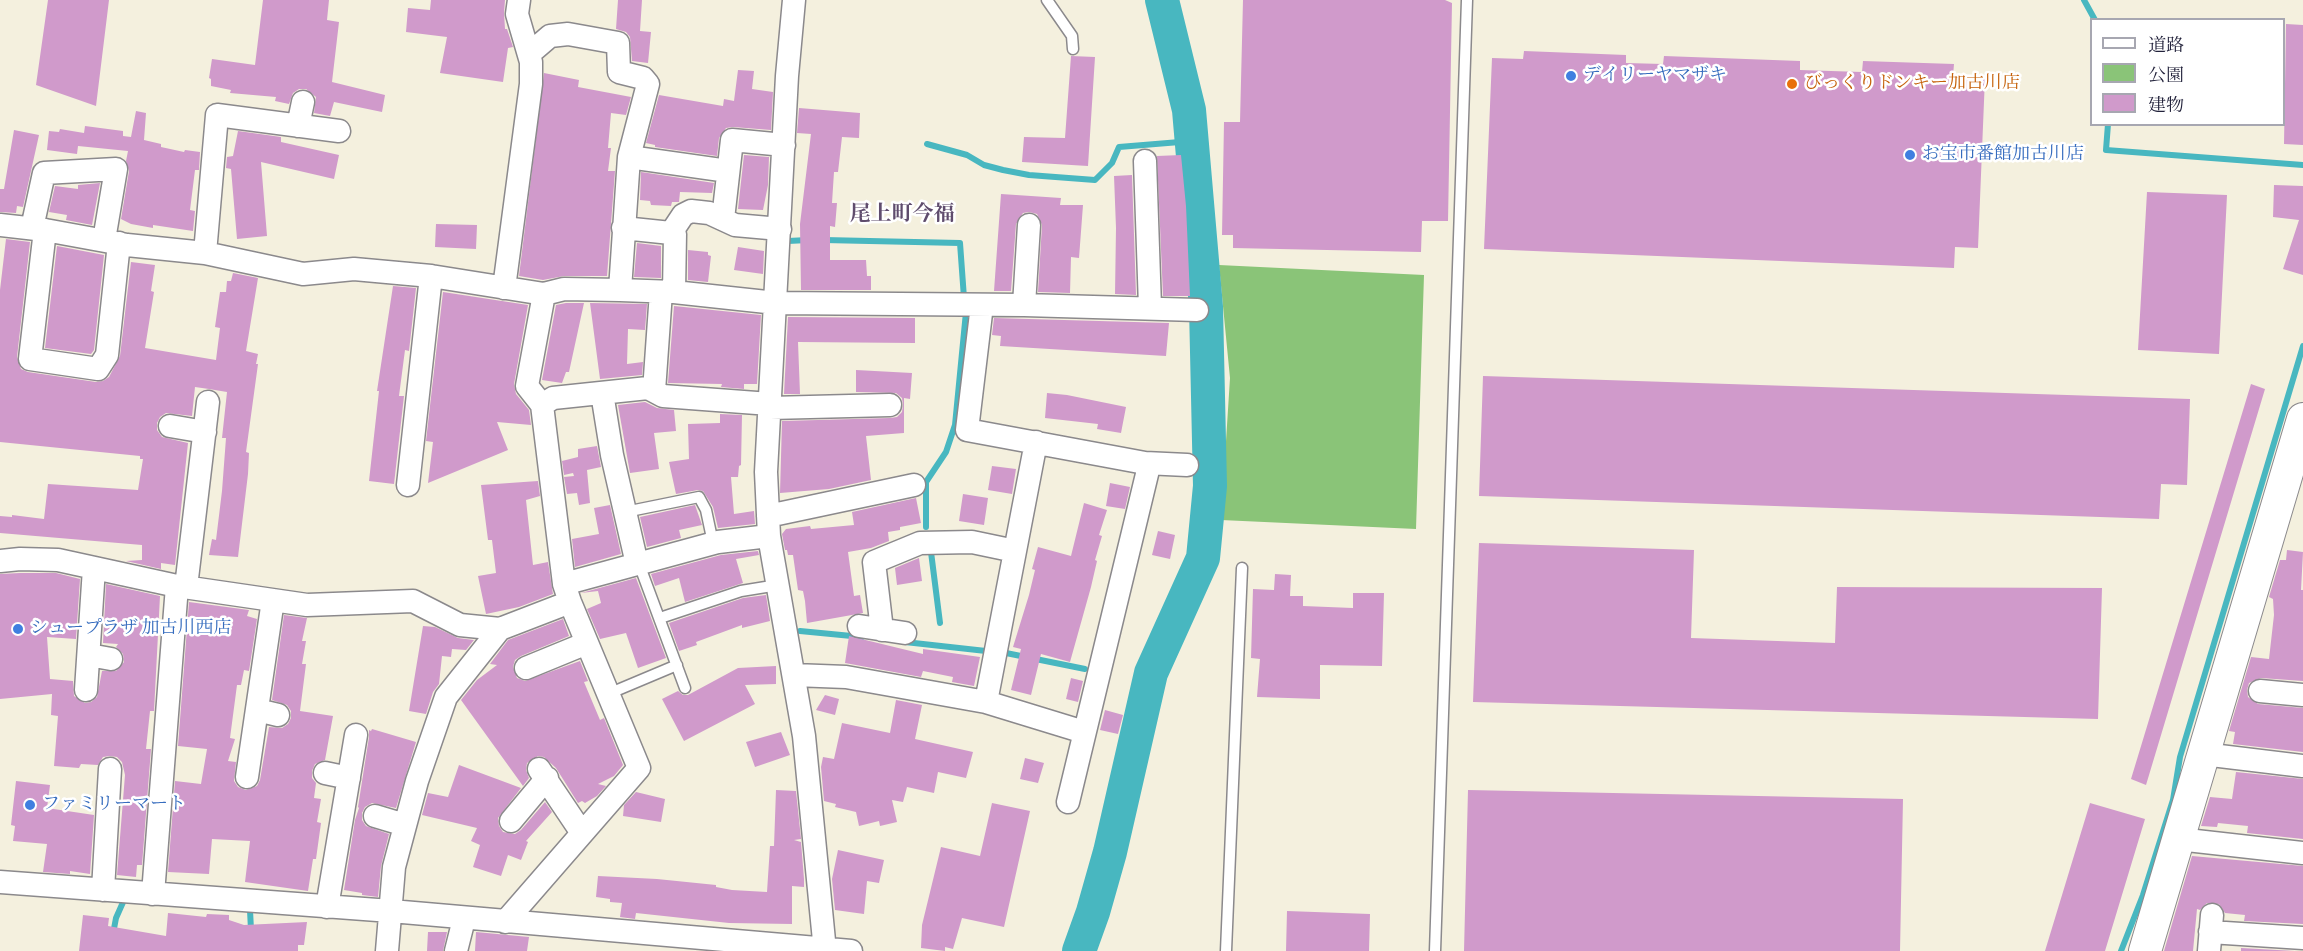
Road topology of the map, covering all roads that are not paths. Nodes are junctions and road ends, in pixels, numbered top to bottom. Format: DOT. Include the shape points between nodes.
graph roads {
  1 [pos="519,0"];
  2 [pos="794,0"];
  3 [pos="1047,0"];
  4 [pos="1467,0"];
  5 [pos="1073,49"];
  6 [pos="529,54"];
  7 [pos="303,102"];
  8 [pos="298,126"];
  9 [pos="339,131"];
  10 [pos="784,145"];
  11 [pos="629,157"];
  12 [pos="1145,161"];
  13 [pos="728,171"];
  14 [pos="723,219"];
  15 [pos="0,225"];
  16 [pos="1029,225"];
  17 [pos="623,228"];
  18 [pos="39,229"];
  19 [pos="780,229"];
  20 [pos="671,233"];
  21 [pos="112,242"];
  22 [pos="205,253"];
  23 [pos="431,276"];
  24 [pos="504,288"];
  25 [pos="620,290"];
  26 [pos="667,292"];
  27 [pos="544,294"];
  28 [pos="776,303"];
  29 [pos="982,305"];
  30 [pos="1024,305"];
  31 [pos="1150,307"];
  32 [pos="1197,310"];
  33 [pos="654,391"];
  34 [pos="602,393"];
  35 [pos="208,402"];
  36 [pos="542,405"];
  37 [pos="890,405"];
  38 [pos="770,406"];
  39 [pos="2303,419"];
  40 [pos="170,426"];
  41 [pos="205,432"];
  42 [pos="1036,442"];
  43 [pos="1145,463"];
  44 [pos="1187,465"];
  45 [pos="408,485"];
  46 [pos="914,485"];
  47 [pos="625,512"];
  48 [pos="769,526"];
  49 [pos="713,543"];
  50 [pos="1015,551"];
  51 [pos="0,561"];
  52 [pos="638,564"];
  53 [pos="94,568"];
  54 [pos="1242,568"];
  55 [pos="778,585"];
  56 [pos="181,587"];
  57 [pos="567,593"];
  58 [pos="273,600"];
  59 [pos="660,618"];
  60 [pos="859,626"];
  61 [pos="500,629"];
  62 [pos="882,630"];
  63 [pos="905,633"];
  64 [pos="587,643"];
  65 [pos="88,655"];
  66 [pos="111,659"];
  67 [pos="677,665"];
  68 [pos="526,668"];
  69 [pos="794,675"];
  70 [pos="685,688"];
  71 [pos="86,690"];
  72 [pos="2260,691"];
  73 [pos="608,694"];
  74 [pos="2303,695"];
  75 [pos="986,702"];
  76 [pos="1084,732"];
  77 [pos="356,735"];
  78 [pos="2203,754"];
  79 [pos="2303,766"];
  80 [pos="110,769"];
  81 [pos="325,773"];
  82 [pos="247,777"];
  83 [pos="349,778"];
  84 [pos="1068,802"];
  85 [pos="375,816"];
  86 [pos="511,821"];
  87 [pos="405,825"];
  88 [pos="582,833"];
  89 [pos="2178,838"];
  90 [pos="2303,853"];
  91 [pos="0,882"];
  92 [pos="102,890"];
  93 [pos="153,894"];
  94 [pos="327,907"];
  95 [pos="391,911"];
  96 [pos="464,919"];
  97 [pos="506,922"];
  98 [pos="2210,932"];
  99 [pos="2303,938"];
  100 [pos="723,945"];
  101 [pos="825,950"];
  102 [pos="387,951"];
  103 [pos="456,951"];
  104 [pos="851,951"];
  105 [pos="1226,951"];
  106 [pos="1435,951"];
  107 [pos="2145,951"];
  1 -- 6 [label="street" via="517,14"];
  2 -- 10 [label="street"];
  3 -- 5 [label="lane" via="1072,36"];
  4 -- 106 [label="lane"];
  6 -- 11 [label="street" via="550,36 568,34 618,43 619,72 644,78 648,84"];
  6 -- 24 [label="street" via="531,84"];
  7 -- 8 [label="street"];
  8 -- 9 [label="street"];
  8 -- 22 [label="street" via="217,115"];
  10 -- 13 [label="street" via="732,140"];
  10 -- 19 [label="street"];
  11 -- 13 [label="street"];
  11 -- 17 [label="street"];
  12 -- 31 [label="street"];
  13 -- 14 [label="street"];
  14 -- 19 [label="street" via="735,225"];
  14 -- 20 [label="street" via="691,211 683,215"];
  15 -- 18 [label="street"];
  16 -- 30 [label="street"];
  17 -- 20 [label="street"];
  17 -- 25 [label="street"];
  18 -- 21 [label="street"];
  18 -- 21 [label="street" via="44,173 116,169"];
  18 -- 21 [label="street" via="30,359 99,369 107,355"];
  19 -- 28 [label="street"];
  20 -- 26 [label="street" via="675,234"];
  21 -- 22 [label="street"];
  22 -- 23 [label="street" via="303,274 354,269"];
  23 -- 24 [label="street"];
  23 -- 45 [label="street" via="428,377 420,452"];
  24 -- 27 [label="street"];
  25 -- 26 [label="street"];
  25 -- 27 [label="street" via="564,289"];
  26 -- 28 [label="street"];
  26 -- 33 [label="street"];
  27 -- 36 [label="street" via="527,386"];
  28 -- 29 [label="street"];
  28 -- 38 [label="street"];
  29 -- 30 [label="street"];
  29 -- 42 [label="street" via="967,430"];
  30 -- 31 [label="street"];
  31 -- 32 [label="street"];
  33 -- 34 [label="street" via="648,388"];
  33 -- 38 [label="street" via="663,396"];
  34 -- 36 [label="street" via="553,398"];
  34 -- 47 [label="street"];
  35 -- 41 [label="street"];
  36 -- 57 [label="street"];
  37 -- 38 [label="street"];
  38 -- 48 [label="street" via="766,472"];
  39 -- 78 [label="street"];
  40 -- 41 [label="street"];
  41 -- 56 [label="street"];
  42 -- 43 [label="street"];
  42 -- 50 [label="street"];
  43 -- 44 [label="street"];
  43 -- 76 [label="street" via="1148,470"];
  46 -- 48 [label="street"];
  47 -- 49 [label="lane" via="699,497"];
  47 -- 52 [label="street"];
  48 -- 49 [label="street"];
  48 -- 55 [label="street"];
  49 -- 52 [label="street"];
  50 -- 62 [label="street" via="972,542 920,543 874,562"];
  50 -- 75 [label="street"];
  51 -- 53 [label="street" via="58,560"];
  52 -- 57 [label="street"];
  52 -- 59 [label="lane"];
  53 -- 56 [label="street"];
  53 -- 65 [label="street"];
  54 -- 105 [label="lane"];
  55 -- 59 [label="lane" via="741,591"];
  55 -- 69 [label="street"];
  56 -- 58 [label="street"];
  56 -- 93 [label="street"];
  57 -- 61 [label="street"];
  57 -- 64 [label="street"];
  58 -- 61 [label="street" via="307,605 414,601 460,625"];
  58 -- 82 [label="street" via="267,712"];
  59 -- 67 [label="lane"];
  60 -- 62 [label="street"];
  61 -- 87 [label="street" via="446,697"];
  62 -- 63 [label="street"];
  64 -- 68 [label="street"];
  64 -- 73 [label="street"];
  65 -- 66 [label="street"];
  65 -- 71 [label="street"];
  67 -- 70 [label="lane"];
  67 -- 73 [label="lane"];
  69 -- 75 [label="street" via="846,677"];
  69 -- 101 [label="street" via="804,736"];
  72 -- 74 [label="street"];
  73 -- 88 [label="street" via="639,768"];
  75 -- 76 [label="street"];
  76 -- 84 [label="street"];
  77 -- 83 [label="street"];
  78 -- 79 [label="street"];
  78 -- 89 [label="street"];
  80 -- 92 [label="street"];
  81 -- 83 [label="street"];
  83 -- 94 [label="street"];
  85 -- 87 [label="street"];
  86 -- 88 [label="street" via="543,773"];
  87 -- 95 [label="street" via="390,889"];
  88 -- 97 [label="street"];
  89 -- 90 [label="street"];
  89 -- 107 [label="street"];
  91 -- 92 [label="street"];
  92 -- 93 [label="street"];
  93 -- 94 [label="street"];
  94 -- 95 [label="street"];
  95 -- 96 [label="street"];
  95 -- 102 [label="street"];
  96 -- 97 [label="street"];
  96 -- 103 [label="street"];
  97 -- 100 [label="street"];
  98 -- 99 [label="street"];
  100 -- 101 [label="street"];
  101 -- 104 [label="street"];
}
